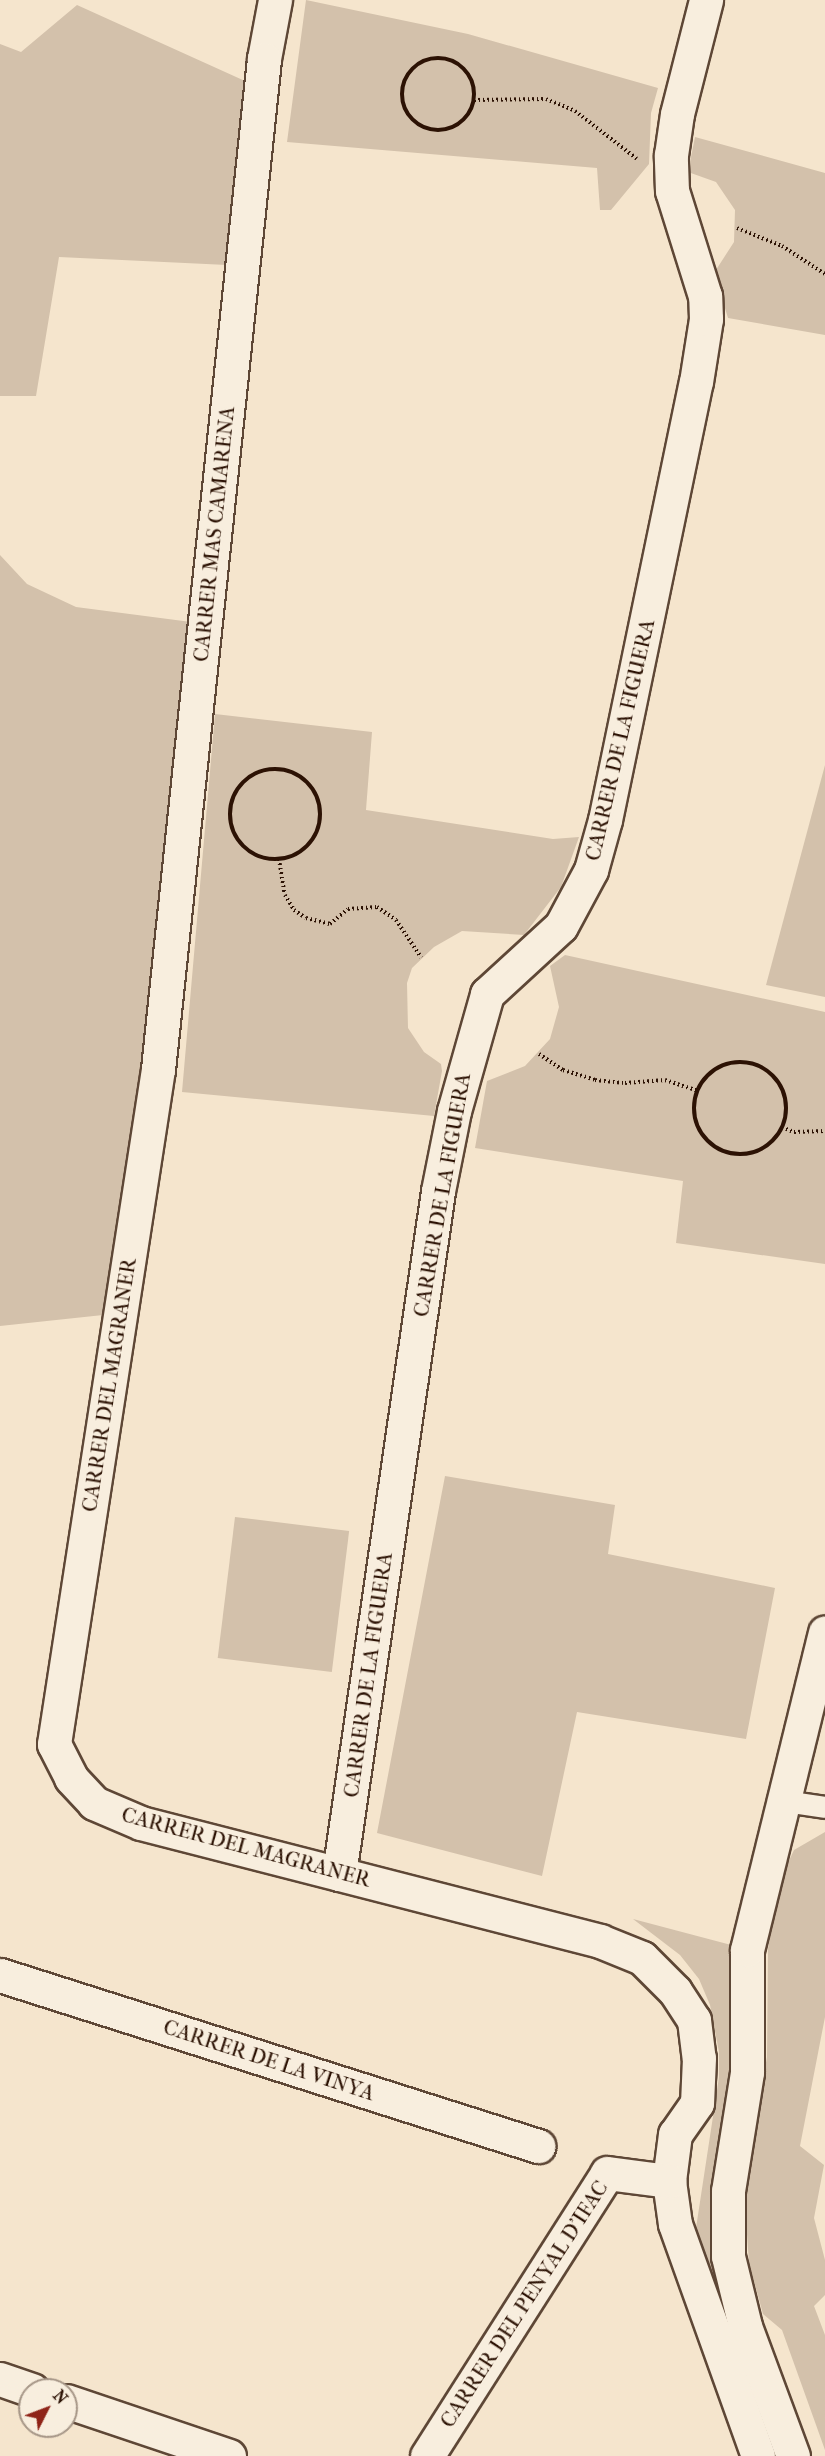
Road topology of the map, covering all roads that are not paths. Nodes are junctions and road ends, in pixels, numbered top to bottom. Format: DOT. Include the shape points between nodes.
graph roads {
  1 [pos="275,0"];
  2 [pos="706,0"];
  3 [pos="158,1069"];
  4 [pos="825,1632"];
  5 [pos="784,1801"];
  6 [pos="825,1807"];
  7 [pos="339,1874"];
  8 [pos="0,1975"];
  9 [pos="538,2146"];
  10 [pos="669,2181"];
  11 [pos="0,2379"];
  12 [pos="18,2385"];
  13 [pos="78,2406"];
  14 [pos="229,2456"];
  15 [pos="427,2456"];
  16 [pos="758,2456"];
  17 [pos="793,2456"];
  1 -- 3 [label="street, CARRER MAS CAMARENA" via="264,59"];
  2 -- 7 [label="street, CARRER DE LA FIGUERA" via="677,114 671,155 672,191 705,296 706,319 696,382 594,862 575,906 561,926 487,994 454,1111 437,1203"];
  3 -- 7 [label="street, CARRER DEL MAGRANER" via="54,1744 71,1778 94,1803 141,1823"];
  4 -- 5 [label="street"];
  5 -- 6 [label="lane"];
  5 -- 17 [label="street" via="747,1950 747,2072 728,2191 728,2256 745,2326"];
  7 -- 10 [label="street, CARRER DEL MAGRANER" via="600,1941 642,1958 675,1991 694,2020 699,2058 697,2103 675,2134"];
  8 -- 9 [label="street, CARRER DE LA VINYA"];
  10 -- 15 [label="street, CARRER DEL PENYAL D'IFAC" via="607,2173"];
  10 -- 16 [label="street, CARRER DEL MAGRANER" via="682,2244"];
  11 -- 12 [label="street"];
  13 -- 14 [label="street"];
}
